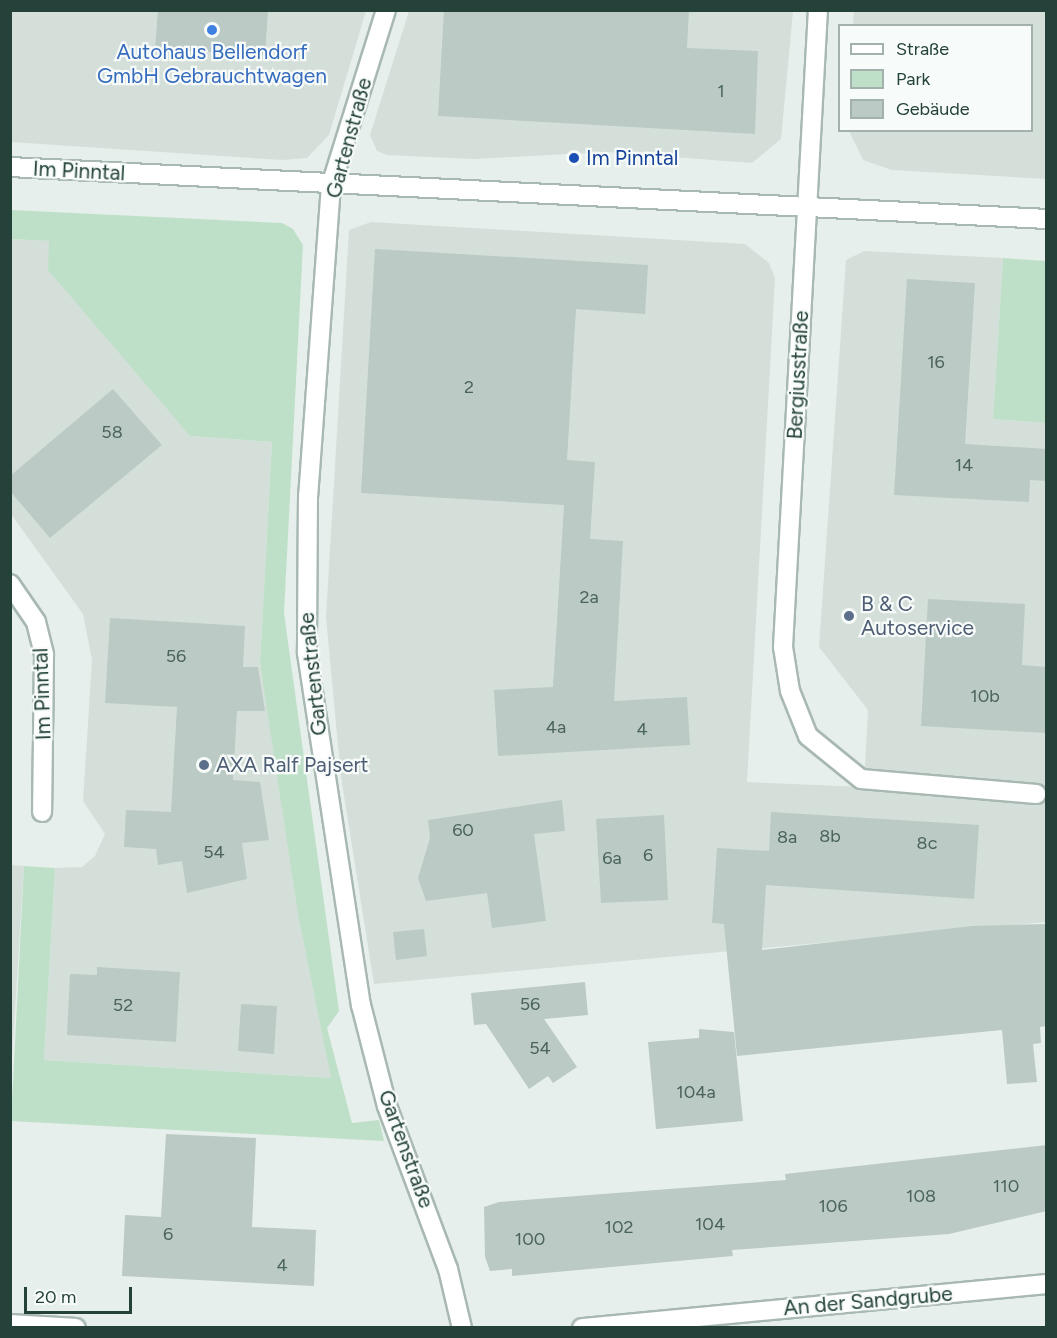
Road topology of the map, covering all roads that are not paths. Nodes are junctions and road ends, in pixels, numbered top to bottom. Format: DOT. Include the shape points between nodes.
graph roads {
  1 [pos="386,10"];
  2 [pos="818,10"];
  3 [pos="10,167"];
  4 [pos="331,185"];
  5 [pos="807,205"];
  6 [pos="1047,219"];
  7 [pos="10,584"];
  8 [pos="1035,794"];
  9 [pos="42,812"];
  10 [pos="1047,1284"];
  11 [pos="10,1324"];
  12 [pos="76,1328"];
  13 [pos="462,1328"];
  14 [pos="582,1328"];
  1 -- 4 [label="street, Gartenstraße"];
  2 -- 5 [label="street, Bergiusstraße"];
  3 -- 4 [label="street, Im Pinntal"];
  4 -- 5 [label="street, Im Pinntal"];
  4 -- 13 [label="street, Gartenstraße" via="308,495 307,653 361,1005 387,1106 448,1269"];
  5 -- 6 [label="street, Im Pinntal"];
  5 -- 8 [label="street, Bergiusstraße" via="783,647 790,691 808,736 861,779"];
  7 -- 9 [label="street, Im Pinntal" via="36,622 44,655"];
  10 -- 14 [label="street, An der Sandgrube"];
  11 -- 12 [label="street"];
}
